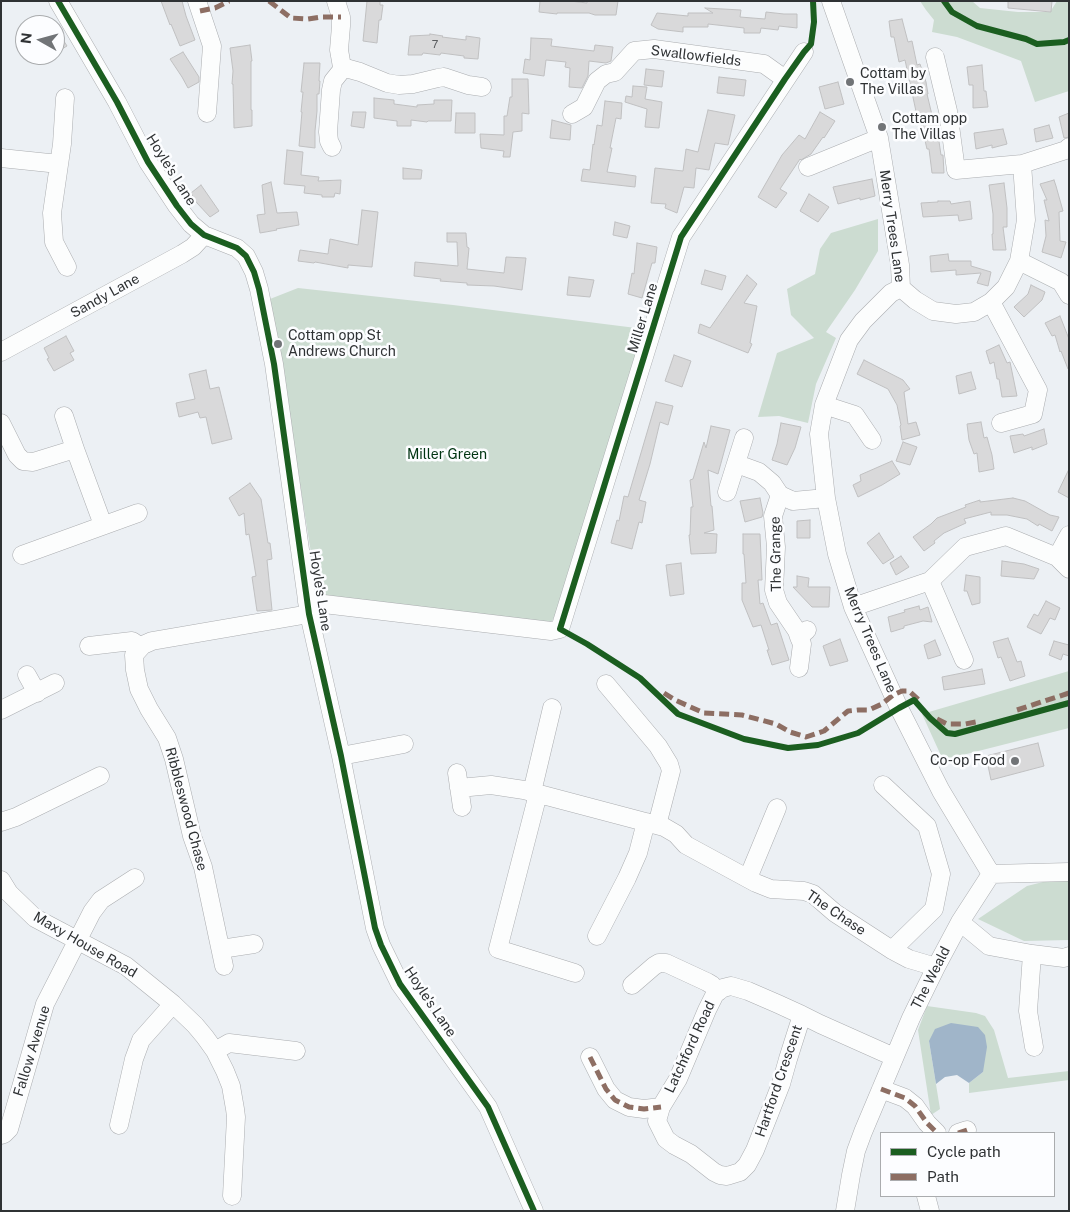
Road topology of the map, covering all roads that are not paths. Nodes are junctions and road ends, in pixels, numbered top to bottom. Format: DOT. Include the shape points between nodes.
graph roads {
  1 [pos="58,1"];
  2 [pos="197,1"];
  3 [pos="336,1"];
  4 [pos="831,1"];
  5 [pos="804,52"];
  6 [pos="935,57"];
  7 [pos="342,67"];
  8 [pos="785,79"];
  9 [pos="482,87"];
  10 [pos="65,98"];
  11 [pos="207,113"];
  12 [pos="572,114"];
  13 [pos="879,138"];
  14 [pos="332,147"];
  15 [pos="1069,147"];
  16 [pos="1,158"];
  17 [pos="59,164"];
  18 [pos="1022,164"];
  19 [pos="808,168"];
  20 [pos="204,234"];
  21 [pos="1019,261"];
  22 [pos="67,267"];
  23 [pos="1066,284"];
  24 [pos="901,288"];
  25 [pos="991,302"];
  26 [pos="1,352"];
  27 [pos="824,405"];
  28 [pos="64,416"];
  29 [pos="1,422"];
  30 [pos="1001,423"];
  31 [pos="744,438"];
  32 [pos="872,440"];
  33 [pos="75,449"];
  34 [pos="737,464"];
  35 [pos="727,492"];
  36 [pos="780,495"];
  37 [pos="826,498"];
  38 [pos="138,513"];
  39 [pos="103,525"];
  40 [pos="1069,535"];
  41 [pos="22,555"];
  42 [pos="1063,563"];
  43 [pos="930,581"];
  44 [pos="854,607"];
  45 [pos="308,608"];
  46 [pos="89,646"];
  47 [pos="141,647"];
  48 [pos="964,660"];
  49 [pos="799,668"];
  50 [pos="27,675"];
  51 [pos="55,683"];
  52 [pos="606,684"];
  53 [pos="37,693"];
  54 [pos="552,708"];
  55 [pos="1,710"];
  56 [pos="404,744"];
  57 [pos="341,756"];
  58 [pos="100,776"];
  59 [pos="883,784"];
  60 [pos="535,793"];
  61 [pos="462,808"];
  62 [pos="777,808"];
  63 [pos="1,822"];
  64 [pos="652,824"];
  65 [pos="1069,872"];
  66 [pos="992,874"];
  67 [pos="135,878"];
  68 [pos="748,878"];
  69 [pos="1,880"];
  70 [pos="960,922"];
  71 [pos="597,936"];
  72 [pos="78,940"];
  73 [pos="254,944"];
  74 [pos="892,950"];
  75 [pos="1032,954"];
  76 [pos="1069,956"];
  77 [pos="936,967"];
  78 [pos="575,973"];
  79 [pos="632,985"];
  80 [pos="718,992"];
  81 [pos="173,1004"];
  82 [pos="802,1015"];
  83 [pos="1034,1047"];
  84 [pos="215,1051"];
  85 [pos="296,1051"];
  86 [pos="590,1057"];
  87 [pos="894,1057"];
  88 [pos="881,1089"];
  89 [pos="660,1107"];
  90 [pos="119,1125"];
  91 [pos="936,1132"];
  92 [pos="1,1135"];
  93 [pos="232,1196"];
  94 [pos="926,1197"];
  95 [pos="534,1211"];
  96 [pos="844,1211"];
  97 [pos="930,1211"];
  1 -- 20 [label="street, Hoyle's Lane" via="148,162 191,224"];
  2 -- 11 [label="street" via="212,46"];
  3 -- 7 [label="street" via="341,17 339,50"];
  4 -- 13 [label="street, Merry Trees Lane"];
  5 -- 8 [label="street, Miller Lane"];
  6 -- 18 [label="street" via="948,111 956,170"];
  7 -- 9 [label="street" via="400,85 444,77"];
  7 -- 14 [label="street" via="331,90 328,132"];
  8 -- 12 [label="street, Swallowfields" via="764,64 654,49 634,51 616,72 597,81 584,107"];
  8 -- 45 [label="street, Miller Lane" via="681,237 560,629 551,631"];
  10 -- 17 [label="street"];
  13 -- 19 [label="street"];
  13 -- 24 [label="street, Merry Trees Lane"];
  15 -- 18 [label="street"];
  16 -- 17 [label="street"];
  17 -- 22 [label="street" via="52,213 54,242"];
  18 -- 21 [label="street" via="1026,220"];
  20 -- 26 [label="street, Sandy Lane" via="182,254"];
  20 -- 45 [label="street, Hoyle's Lane" via="237,248 246,256 259,289 274,364"];
  21 -- 23 [label="street"];
  21 -- 25 [label="street" via="1006,287"];
  24 -- 25 [label="street" via="933,311 974,312"];
  24 -- 27 [label="street, Merry Trees Lane" via="891,293 863,321 849,340"];
  25 -- 30 [label="street" via="1038,390 1033,414"];
  27 -- 32 [label="street" via="855,416"];
  27 -- 37 [label="street, Merry Trees Lane" via="819,434"];
  28 -- 33 [label="street"];
  29 -- 33 [label="street" via="23,461 33,462"];
  31 -- 34 [label="street"];
  33 -- 39 [label="street"];
  34 -- 35 [label="street"];
  34 -- 36 [label="street" via="758,472 772,483"];
  36 -- 37 [label="street, The Grange" via="793,501"];
  36 -- 49 [label="street, The Grange" via="774,516 774,590 778,603 797,631 804,633"];
  37 -- 44 [label="street, Merry Trees Lane" via="837,554"];
  38 -- 39 [label="street"];
  39 -- 41 [label="street"];
  40 -- 42 [label="street"];
  42 -- 43 [label="street" via="1006,536 965,547"];
  43 -- 44 [label="street"];
  43 -- 48 [label="street"];
  44 -- 66 [label="street, Merry Trees Lane" via="941,791"];
  45 -- 47 [label="street" via="152,641"];
  45 -- 57 [label="street, Hoyle's Lane"];
  46 -- 47 [label="street" via="132,641"];
  47 -- 73 [label="street, Ribbleswood Chase" via="134,654 139,689 174,759 222,957"];
  50 -- 53 [label="street"];
  51 -- 53 [label="street"];
  52 -- 64 [label="street" via="670,764 671,771"];
  53 -- 55 [label="street"];
  54 -- 60 [label="street"];
  56 -- 57 [label="street"];
  57 -- 95 [label="street, Hoyle's Lane" via="381,945 400,984 488,1107"];
  58 -- 63 [label="street"];
  59 -- 74 [label="street" via="927,826 942,874 934,909"];
  60 -- 61 [label="street, The Chase" via="458,781"];
  60 -- 64 [label="street, The Chase"];
  60 -- 78 [label="street" via="498,949"];
  62 -- 68 [label="street"];
  64 -- 68 [label="street, The Chase" via="664,827 686,845"];
  64 -- 71 [label="street"];
  65 -- 66 [label="street"];
  66 -- 70 [label="street, The Weald"];
  67 -- 72 [label="street, Fallow Avenue" via="101,900"];
  68 -- 74 [label="street, The Chase" via="771,889 804,890 813,894 835,913"];
  69 -- 72 [label="street, Maxy House Road" via="9,893 35,918"];
  70 -- 75 [label="street" via="989,946"];
  70 -- 77 [label="street, The Weald"];
  72 -- 81 [label="street, Maxy House Road" via="126,966"];
  72 -- 92 [label="street, Fallow Avenue" via="45,1004 9,1129"];
  74 -- 77 [label="street, The Chase"];
  75 -- 76 [label="street"];
  75 -- 83 [label="street" via="1028,1010"];
  77 -- 87 [label="street, The Weald"];
  79 -- 80 [label="street" via="659,963 707,982"];
  80 -- 82 [label="street, Latchford Road" via="731,986"];
  80 -- 89 [label="street, Latchford Road" via="678,1079"];
  81 -- 84 [label="street, Maxy House Road"];
  81 -- 90 [label="street" via="142,1040 134,1059"];
  82 -- 87 [label="street, Latchford Road"];
  82 -- 89 [label="street, Hartford Crescent" via="768,1117 751,1158 740,1172 720,1175 666,1139 657,1121"];
  84 -- 85 [label="street" via="229,1044"];
  84 -- 93 [label="street, Maxy House Road" via="231,1086 236,1109"];
  86 -- 89 [label="street, Latchford Road" via="615,1100 629,1107"];
  87 -- 88 [label="street, The Weald"];
  88 -- 91 [label="street" via="905,1098"];
  88 -- 96 [label="street, The Weald" via="856,1151"];
  94 -- 97 [label="street"];
}
